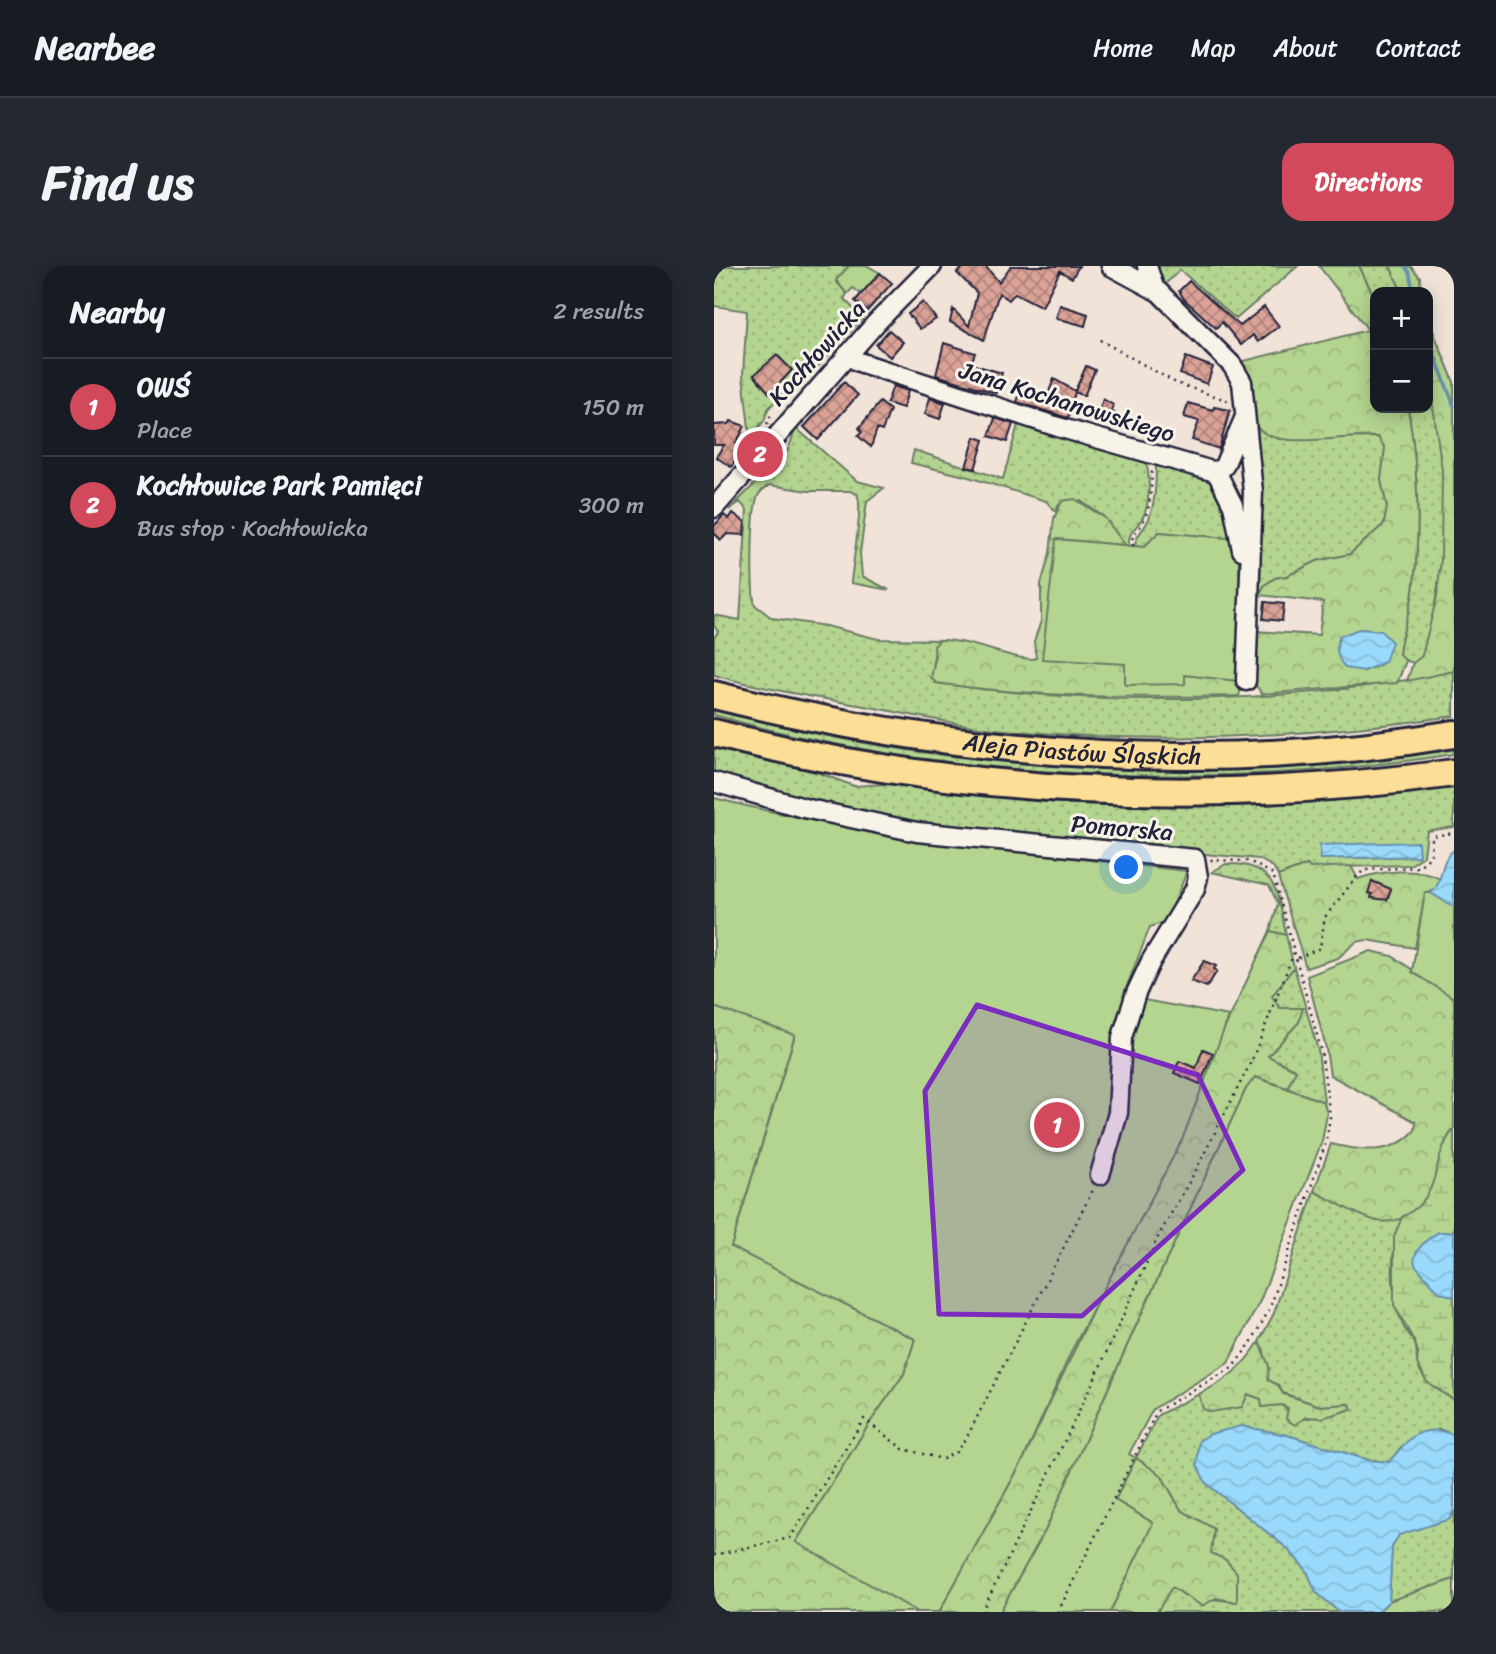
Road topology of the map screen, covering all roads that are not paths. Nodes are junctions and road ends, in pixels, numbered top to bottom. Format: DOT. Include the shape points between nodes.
graph roads {
  1 [pos="932,266"];
  2 [pos="1111,266"];
  3 [pos="1147,266"];
  4 [pos="1155,290"];
  5 [pos="847,355"];
  6 [pos="1245,411"];
  7 [pos="1216,471"];
  8 [pos="714,508"];
  9 [pos="1248,601"];
  10 [pos="1246,681"];
  11 [pos="714,695"];
  12 [pos="714,733"];
  13 [pos="1454,734"];
  14 [pos="1454,773"];
  15 [pos="714,782"];
  16 [pos="1100,1175"];
  1 -- 5 [label="street, Kochłowicka"];
  2 -- 4 [label="street"];
  3 -- 4 [label="street"];
  4 -- 6 [label="street" via="1232,365 1242,382"];
  5 -- 7 [label="street, Jana Kochanowskiego"];
  5 -- 8 [label="street, Kochłowicka"];
  6 -- 7 [label="street" via="1224,466"];
  6 -- 9 [label="street" via="1253,492"];
  7 -- 9 [label="street" via="1240,529"];
  9 -- 10 [label="street"];
  11 -- 13 [label="highway, Aleja Piastów Śląskich" via="887,733 1076,753 1297,753"];
  12 -- 14 [label="highway, Aleja Piastów Śląskich" via="925,775 1061,788 1247,791"];
  15 -- 16 [label="street, Pomorska" via="817,811 917,832 1195,859 1195,890 1151,961 1122,1037 1118,1113"];
}
